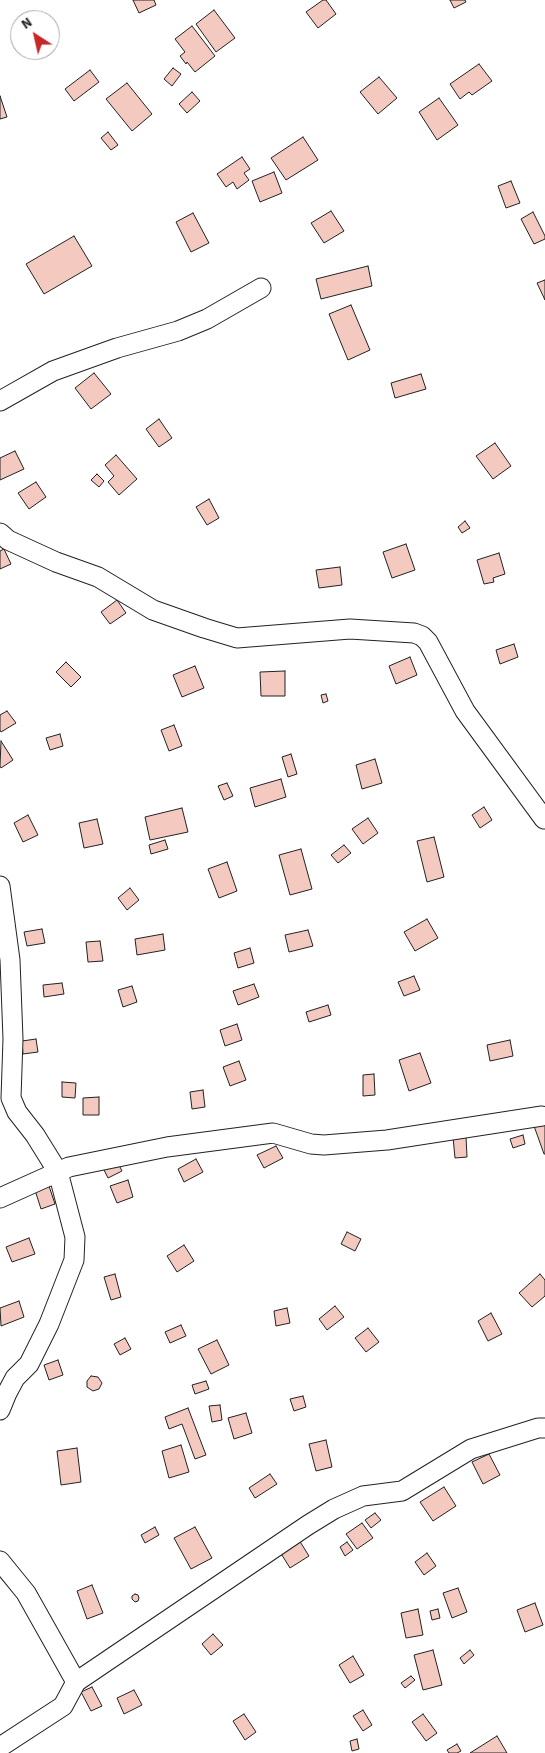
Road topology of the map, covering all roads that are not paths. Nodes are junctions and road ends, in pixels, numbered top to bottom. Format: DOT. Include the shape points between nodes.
graph roads {
  1 [pos="261,288"];
  2 [pos="0,401"];
  3 [pos="0,533"];
  4 [pos="544,819"];
  5 [pos="0,886"];
  6 [pos="542,1116"];
  7 [pos="58,1172"];
  8 [pos="0,1198"];
  9 [pos="0,1410"];
  10 [pos="545,1428"];
  11 [pos="0,1561"];
  12 [pos="76,1682"];
  13 [pos="0,1747"];
  1 -- 2 [label="street" via="178,332 117,348 53,371"];
  3 -- 4 [label="street" via="8,540 56,562 98,577 153,610 237,638 350,629 422,636 465,711"];
  5 -- 7 [label="street" via="10,960 11,1098"];
  6 -- 7 [label="street" via="387,1140 324,1145 273,1133 167,1147"];
  7 -- 8 [label="street"];
  7 -- 9 [label="street" via="75,1237 74,1260 49,1324 29,1364 15,1378"];
  10 -- 12 [label="street" via="471,1449 402,1490 363,1496 334,1509"];
  11 -- 12 [label="street" via="26,1593"];
  12 -- 13 [label="street" via="63,1706"];
}
